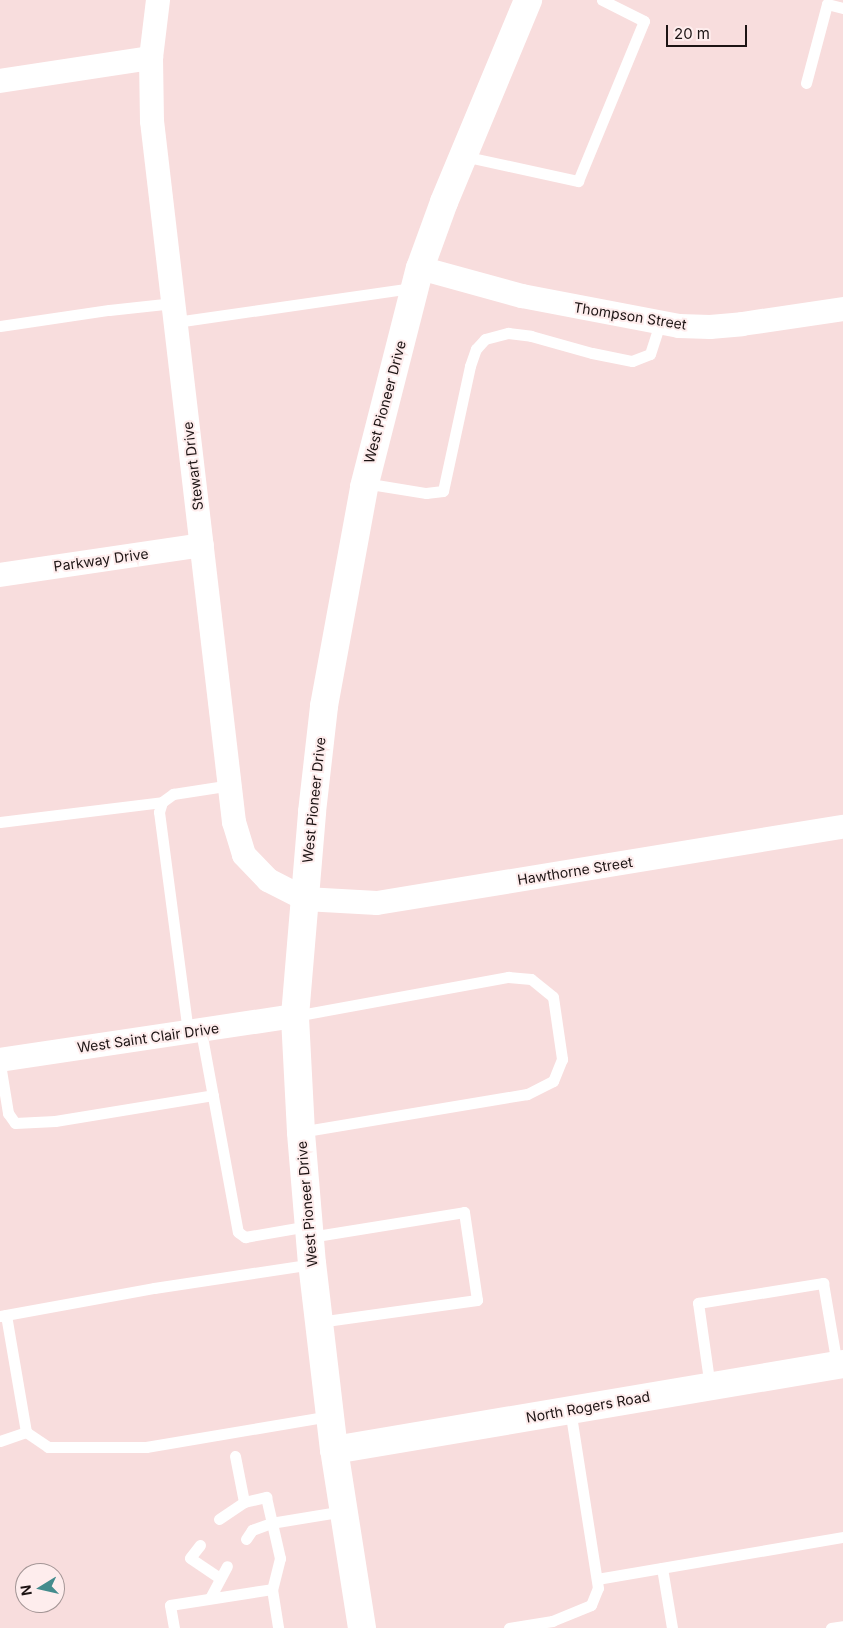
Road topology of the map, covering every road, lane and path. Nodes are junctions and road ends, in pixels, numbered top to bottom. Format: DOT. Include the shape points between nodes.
graph roads {
  1 [pos="158,0"];
  2 [pos="528,0"];
  3 [pos="602,0"];
  4 [pos="843,8"];
  5 [pos="151,58"];
  6 [pos="0,81"];
  7 [pos="806,83"];
  8 [pos="463,156"];
  9 [pos="418,278"];
  10 [pos="843,309"];
  11 [pos="175,312"];
  12 [pos="660,324"];
  13 [pos="0,326"];
  14 [pos="364,483"];
  15 [pos="202,546"];
  16 [pos="0,575"];
  17 [pos="231,785"];
  18 [pos="162,802"];
  19 [pos="0,822"];
  20 [pos="843,827"];
  21 [pos="305,900"];
  22 [pos="295,1016"];
  23 [pos="195,1031"];
  24 [pos="0,1062"];
  25 [pos="213,1095"];
  26 [pos="301,1132"];
  27 [pos="309,1231"];
  28 [pos="312,1264"];
  29 [pos="3,1315"];
  30 [pos="319,1322"];
  31 [pos="840,1364"];
  32 [pos="710,1387"];
  33 [pos="570,1410"];
  34 [pos="330,1416"];
  35 [pos="26,1432"];
  36 [pos="0,1440"];
  37 [pos="334,1450"];
  38 [pos="235,1456"];
  39 [pos="244,1502"];
  40 [pos="344,1511"];
  41 [pos="219,1519"];
  42 [pos="271,1523"];
  43 [pos="843,1537"];
  44 [pos="246,1539"];
  45 [pos="200,1545"];
  46 [pos="228,1566"];
  47 [pos="662,1568"];
  48 [pos="220,1578"];
  49 [pos="597,1579"];
  50 [pos="272,1589"];
  51 [pos="210,1598"];
  52 [pos="843,1626"];
  53 [pos="174,1628"];
  54 [pos="278,1628"];
  55 [pos="362,1628"];
  56 [pos="509,1628"];
  57 [pos="672,1628"];
  58 [pos="831,1628"];
  1 -- 5 [label="street, Stewart Drive"];
  2 -- 8 [label="main road, West Pioneer Drive"];
  3 -- 8 [label="lane" via="644,21 578,181"];
  4 -- 7 [label="lane" via="826,4"];
  5 -- 6 [label="street"];
  5 -- 11 [label="street, Stewart Drive" via="152,121"];
  8 -- 9 [label="main road, West Pioneer Drive"];
  9 -- 11 [label="lane"];
  9 -- 12 [label="street, Thompson Street"];
  9 -- 14 [label="main road, West Pioneer Drive"];
  10 -- 12 [label="street, Thompson Street" via="718,326"];
  11 -- 13 [label="lane" via="109,310"];
  11 -- 15 [label="street, Stewart Drive"];
  12 -- 14 [label="lane" via="650,354 632,361 531,336 508,334 485,339 476,349 470,366 443,492 426,493"];
  14 -- 21 [label="main road, West Pioneer Drive" via="324,706"];
  15 -- 16 [label="street, Parkway Drive"];
  15 -- 17 [label="street, Stewart Drive"];
  17 -- 18 [label="lane" via="173,794"];
  17 -- 21 [label="street, Stewart Drive" via="234,822 244,855 268,880"];
  18 -- 19 [label="lane"];
  18 -- 23 [label="lane" via="158,812"];
  20 -- 21 [label="street, Hawthorne Street" via="377,903"];
  21 -- 22 [label="main road, West Pioneer Drive"];
  22 -- 23 [label="street, West Saint Clair Drive"];
  22 -- 26 [label="main road, West Pioneer Drive"];
  22 -- 26 [label="lane" via="508,976 531,978 553,997 562,1059 554,1081 527,1094"];
  23 -- 24 [label="street, West Saint Clair Drive"];
  23 -- 25 [label="lane"];
  24 -- 25 [label="lane" via="8,1112 15,1123 55,1121"];
  25 -- 27 [label="lane" via="238,1232 245,1237"];
  26 -- 27 [label="main road, West Pioneer Drive"];
  27 -- 28 [label="main road, West Pioneer Drive"];
  27 -- 30 [label="lane" via="464,1212 477,1300"];
  28 -- 29 [label="lane"];
  28 -- 30 [label="main road, West Pioneer Drive"];
  29 -- 35 [label="lane"];
  30 -- 34 [label="main road, West Pioneer Drive"];
  31 -- 32 [label="main road, North Rogers Road"];
  31 -- 32 [label="lane" via="823,1283 698,1303"];
  32 -- 33 [label="main road, North Rogers Road"];
  33 -- 37 [label="main road, North Rogers Road"];
  33 -- 49 [label="lane"];
  34 -- 35 [label="lane" via="146,1447 48,1447"];
  34 -- 37 [label="main road, West Pioneer Drive"];
  35 -- 36 [label="lane"];
  37 -- 40 [label="main road, West Pioneer Drive"];
  38 -- 39 [label="lane"];
  39 -- 41 [label="lane"];
  39 -- 42 [label="lane" via="266,1497"];
  40 -- 42 [label="lane"];
  40 -- 55 [label="main road, West Pioneer Drive"];
  42 -- 44 [label="lane" via="252,1530"];
  42 -- 50 [label="lane" via="280,1558"];
  43 -- 47 [label="lane"];
  45 -- 48 [label="lane" via="190,1558"];
  46 -- 48 [label="lane"];
  47 -- 49 [label="lane"];
  47 -- 57 [label="lane"];
  48 -- 51 [label="lane"];
  49 -- 56 [label="lane" via="598,1588 591,1605 552,1621"];
  50 -- 51 [label="lane"];
  50 -- 54 [label="lane"];
  51 -- 53 [label="lane" via="170,1604"];
  52 -- 58 [label="lane"];
}
